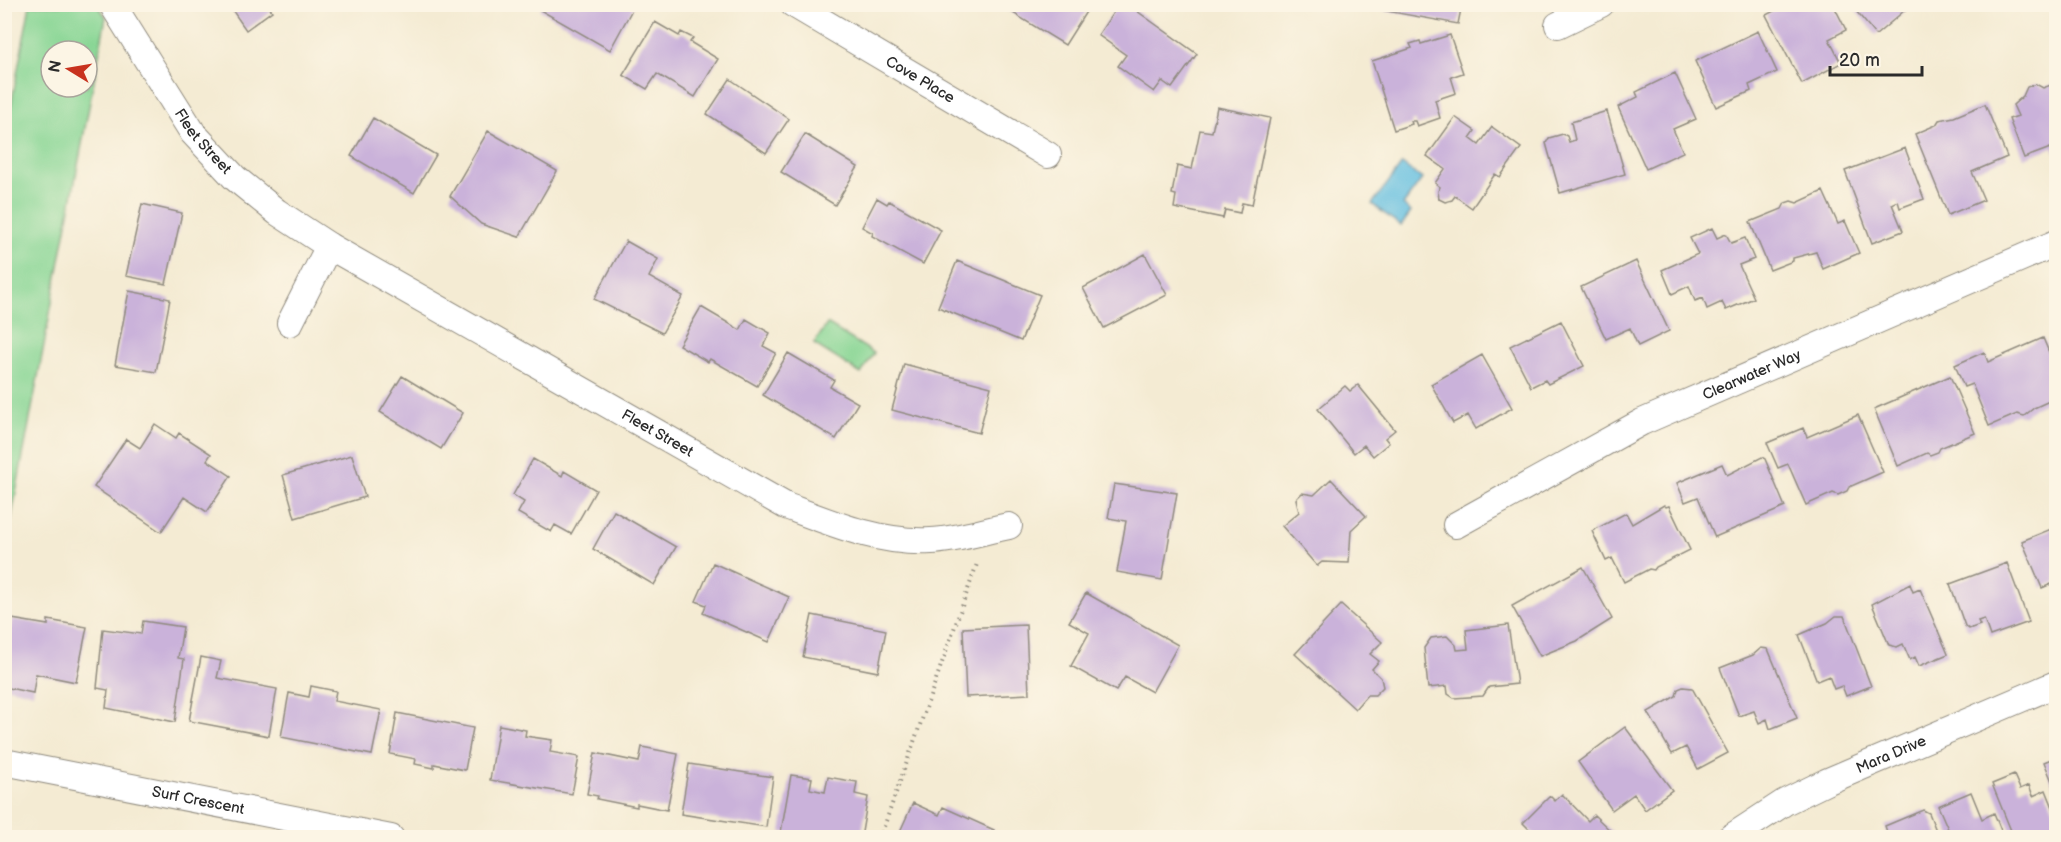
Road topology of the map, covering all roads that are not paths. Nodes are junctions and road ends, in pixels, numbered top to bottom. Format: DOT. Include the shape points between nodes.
graph roads {
  1 [pos="112,4"];
  2 [pos="793,4"];
  3 [pos="1601,4"];
  4 [pos="1558,25"];
  5 [pos="1048,155"];
  6 [pos="2056,243"];
  7 [pos="329,246"];
  8 [pos="290,322"];
  9 [pos="1456,525"];
  10 [pos="1009,526"];
  11 [pos="2056,684"];
  12 [pos="4,762"];
  13 [pos="391,837"];
  14 [pos="1730,837"];
  1 -- 7 [label="street, Fleet Street" via="181,116 205,146 251,192"];
  2 -- 5 [label="street, Cove Place"];
  3 -- 4 [label="street"];
  6 -- 9 [label="street, Clearwater Way" via="1642,422"];
  7 -- 8 [label="street"];
  7 -- 10 [label="street, Fleet Street" via="786,506 856,530 916,541"];
  11 -- 14 [label="street, Mara Drive" via="1826,782 1785,802"];
  12 -- 13 [label="street, Surf Crescent"];
}
